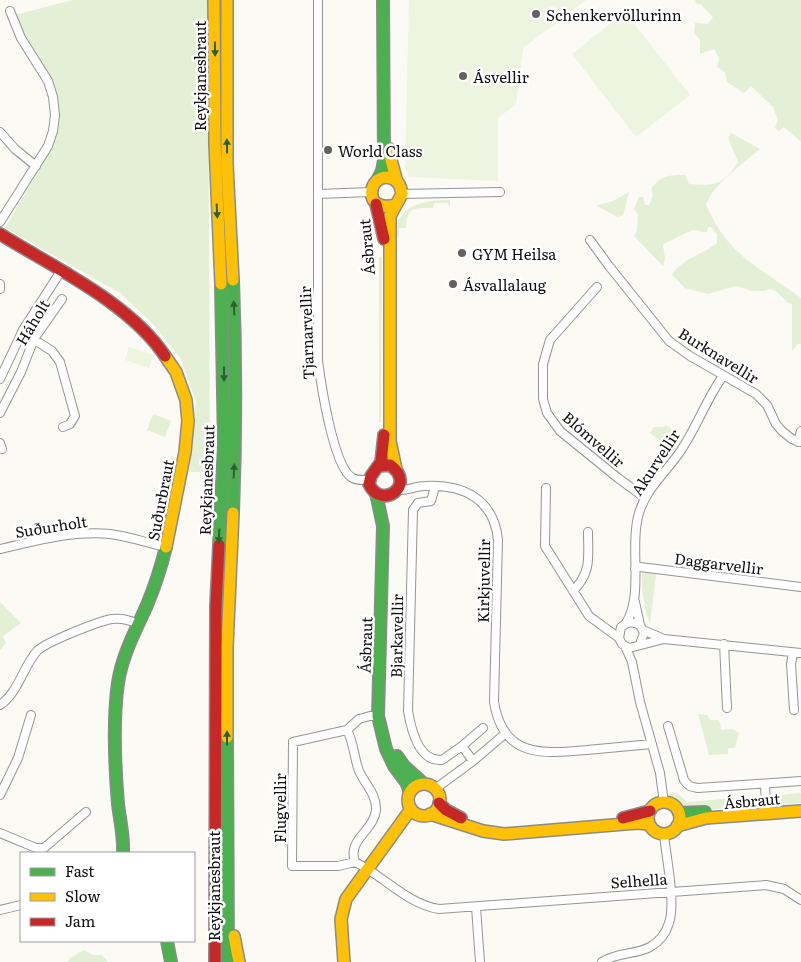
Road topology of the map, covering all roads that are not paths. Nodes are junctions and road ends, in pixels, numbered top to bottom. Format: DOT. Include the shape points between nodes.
graph roads {
  1 [pos="214,0"];
  2 [pos="227,0"];
  3 [pos="318,0"];
  4 [pos="382,0"];
  5 [pos="390,0"];
  6 [pos="10,11"];
  7 [pos="0,132"];
  8 [pos="36,166"];
  9 [pos="377,180"];
  10 [pos="397,182"];
  11 [pos="371,192"];
  12 [pos="500,192"];
  13 [pos="318,194"];
  14 [pos="402,194"];
  15 [pos="376,204"];
  16 [pos="395,205"];
  17 [pos="0,222"];
  18 [pos="0,234"];
  19 [pos="590,240"];
  20 [pos="61,271"];
  21 [pos="0,284"];
  22 [pos="597,287"];
  23 [pos="0,289"];
  24 [pos="62,299"];
  25 [pos="22,332"];
  26 [pos="34,340"];
  27 [pos="723,376"];
  28 [pos="0,379"];
  29 [pos="0,414"];
  30 [pos="63,427"];
  31 [pos="801,431"];
  32 [pos="800,442"];
  33 [pos="379,466"];
  34 [pos="398,474"];
  35 [pos="370,480"];
  36 [pos="435,486"];
  37 [pos="416,487"];
  38 [pos="546,488"];
  39 [pos="394,492"];
  40 [pos="376,493"];
  41 [pos="645,498"];
  42 [pos="588,532"];
  43 [pos="166,547"];
  44 [pos="0,549"];
  45 [pos="635,569"];
  46 [pos="801,587"];
  47 [pos="573,591"];
  48 [pos="635,600"];
  49 [pos="138,624"];
  50 [pos="624,625"];
  51 [pos="606,628"];
  52 [pos="641,628"];
  53 [pos="619,638"];
  54 [pos="664,639"];
  55 [pos="724,644"];
  56 [pos="625,646"];
  57 [pos="638,646"];
  58 [pos="797,653"];
  59 [pos="632,662"];
  60 [pos="0,705"];
  61 [pos="727,708"];
  62 [pos="794,710"];
  63 [pos="31,715"];
  64 [pos="378,716"];
  65 [pos="668,726"];
  66 [pos="483,728"];
  67 [pos="347,730"];
  68 [pos="506,733"];
  69 [pos="652,744"];
  70 [pos="462,746"];
  71 [pos="473,760"];
  72 [pos="227,761"];
  73 [pos="801,782"];
  74 [pos="424,784"];
  75 [pos="765,784"];
  76 [pos="435,789"];
  77 [pos="410,792"];
  78 [pos="214,793"];
  79 [pos="0,795"];
  80 [pos="439,803"];
  81 [pos="664,803"];
  82 [pos="801,804"];
  83 [pos="766,808"];
  84 [pos="411,809"];
  85 [pos="801,810"];
  86 [pos="650,811"];
  87 [pos="86,812"];
  88 [pos="678,813"];
  89 [pos="430,814"];
  90 [pos="649,824"];
  91 [pos="677,826"];
  92 [pos="0,833"];
  93 [pos="664,834"];
  94 [pos="123,852"];
  95 [pos="355,862"];
  96 [pos="368,869"];
  97 [pos="670,893"];
  98 [pos="801,900"];
  99 [pos="20,905"];
  100 [pos="476,907"];
  101 [pos="0,910"];
  102 [pos="167,942"];
  103 [pos="171,962"];
  104 [pos="205,962"];
  105 [pos="215,962"];
  106 [pos="228,962"];
  107 [pos="239,962"];
  108 [pos="344,962"];
  109 [pos="480,962"];
  110 [pos="602,962"];
  1 -- 78 [label="main road, Reykjanesbraut, one-way" via="215,144 224,343"];
  72 -- 2 [label="main road, Reykjanesbraut, one-way" via="229,591 236,432 235,328 227,165"];
  3 -- 13 [label="street, Tjarnarvellir"];
  4 -- 9 [label="main road" via="384,160"];
  5 -- 10 [label="main road" via="390,154"];
  6 -- 8 [label="street" via="21,38 48,81 55,105 51,138"];
  7 -- 8 [label="street"];
  8 -- 17 [label="street"];
  9 -- 10 [label="main road" via="387,177"];
  9 -- 11 [label="main road"];
  10 -- 14 [label="main road"];
  11 -- 13 [label="street"];
  11 -- 15 [label="main road"];
  12 -- 14 [label="street"];
  13 -- 35 [label="street, Tjarnarvellir" via="318,361 322,392 336,447 346,471 355,479"];
  14 -- 16 [label="main road"];
  15 -- 16 [label="main road" via="385,208"];
  15 -- 33 [label="main road, Ásbraut" via="383,232 384,256 384,443"];
  16 -- 34 [label="main road, Ásbraut" via="390,216 390,440"];
  18 -- 20 [label="main road, Suðurbraut"];
  19 -- 27 [label="street, Burknavellir" via="669,341"];
  20 -- 25 [label="street, Háholt"];
  20 -- 43 [label="main road, Suðurbraut" via="101,296 143,330 165,354 180,378 188,426"];
  21 -- 23 [label="street"];
  22 -- 41 [label="street, Blómvellir" via="550,340 543,364 543,399 560,431"];
  24 -- 26 [label="street, Háholt"];
  25 -- 26 [label="street"];
  25 -- 28 [label="street, Háholt"];
  26 -- 29 [label="street, Háholt"];
  26 -- 30 [label="street" via="52,350 63,368 75,416 70,424"];
  27 -- 32 [label="street, Burknavellir" via="760,398 782,431"];
  27 -- 41 [label="street, Akurvellir" via="677,456"];
  31 -- 32 [label="street, Burknavellir"];
  33 -- 34 [label="main road" via="390,465"];
  33 -- 35 [label="main road"];
  34 -- 37 [label="street"];
  34 -- 39 [label="main road"];
  35 -- 40 [label="main road"];
  36 -- 37 [label="street, Kirkjuvellir"];
  36 -- 68 [label="street, Kirkjuvellir" via="457,489 477,498 489,511 497,530 499,570 494,702 496,716"];
  36 -- 70 [label="street, Bjarkavellir" via="432,501 418,503 413,513 408,711 414,736 430,757 442,760"];
  37 -- 39 [label="street, Kirkjuvellir"];
  38 -- 47 [label="street" via="545,546"];
  39 -- 40 [label="main road"];
  39 -- 74 [label="main road, Ásbraut" via="384,692 386,728 395,753"];
  40 -- 64 [label="main road, Ásbraut" via="383,526"];
  41 -- 45 [label="street, Akurvellir" via="635,537"];
  42 -- 47 [label="street" via="587,572"];
  43 -- 44 [label="street, Suðurholt" via="96,533 55,537"];
  43 -- 49 [label="main road, Suðurbraut" via="154,589"];
  45 -- 46 [label="street, Daggarvellir" via="640,567"];
  45 -- 48 [label="street, Akurvellir"];
  47 -- 51 [label="street" via="589,616"];
  48 -- 50 [label="street, Akurvellir"];
  48 -- 52 [label="street, Akurvellir"];
  49 -- 60 [label="street" via="123,619 106,620 45,646 34,655 9,697"];
  49 -- 94 [label="main road, Suðurbraut" via="122,663 117,696 118,806"];
  50 -- 51 [label="street"];
  50 -- 52 [label="street" via="636,623"];
  50 -- 53 [label="street"];
  51 -- 53 [label="street"];
  52 -- 54 [label="street"];
  52 -- 57 [label="street" via="644,637"];
  53 -- 56 [label="street"];
  54 -- 55 [label="street"];
  54 -- 57 [label="street"];
  55 -- 58 [label="street"];
  55 -- 61 [label="street"];
  56 -- 57 [label="street"];
  56 -- 59 [label="street"];
  57 -- 59 [label="street"];
  58 -- 62 [label="street" via="791,664"];
  59 -- 69 [label="street"];
  63 -- 79 [label="street" via="18,758"];
  64 -- 67 [label="street, Flugvellir" via="359,719"];
  64 -- 77 [label="main road, Ásbraut" via="386,749"];
  65 -- 75 [label="street" via="687,784 698,788"];
  66 -- 70 [label="street, Bjarkavellir"];
  67 -- 95 [label="street" via="358,770 376,804 372,823 354,846"];
  67 -- 95 [label="street, Flugvellir" via="293,742 292,866 338,866"];
  68 -- 69 [label="street, Kirkjuvellir" via="523,747 542,752"];
  68 -- 71 [label="street"];
  69 -- 81 [label="street"];
  70 -- 71 [label="street"];
  71 -- 76 [label="street"];
  72 -- 106 [label="main road, Reykjanesbraut"];
  72 -- 107 [label="main road" via="232,802 233,931"];
  73 -- 75 [label="street"];
  74 -- 76 [label="main road"];
  74 -- 77 [label="main road"];
  75 -- 83 [label="street"];
  76 -- 80 [label="main road"];
  77 -- 84 [label="main road" via="408,801"];
  78 -- 104 [label="main road" via="210,922"];
  78 -- 105 [label="main road, Reykjanesbraut"];
  80 -- 86 [label="main road" via="463,819 504,828 628,817"];
  80 -- 89 [label="main road"];
  81 -- 86 [label="main road"];
  81 -- 88 [label="main road" via="673,806"];
  82 -- 83 [label="main road, Ásbraut"];
  83 -- 88 [label="main road, Ásbraut"];
  84 -- 89 [label="main road" via="420,815"];
  84 -- 96 [label="main road"];
  85 -- 91 [label="main road, Ásbraut" via="706,818"];
  86 -- 90 [label="main road"];
  87 -- 92 [label="street" via="44,848 36,848"];
  88 -- 91 [label="main road"];
  89 -- 90 [label="main road" via="483,831 504,834"];
  90 -- 93 [label="main road"];
  91 -- 93 [label="main road"];
  93 -- 97 [label="street"];
  95 -- 96 [label="street"];
  96 -- 100 [label="street, Selhella" via="429,908"];
  96 -- 108 [label="main road" via="344,906 341,933"];
  97 -- 98 [label="street, Selhella" via="766,885"];
  97 -- 100 [label="street, Selhella"];
  97 -- 110 [label="street" via="671,918 660,939 646,949"];
  99 -- 101 [label="street"];
  100 -- 109 [label="street"];
  102 -- 103 [label="main road"];
}
